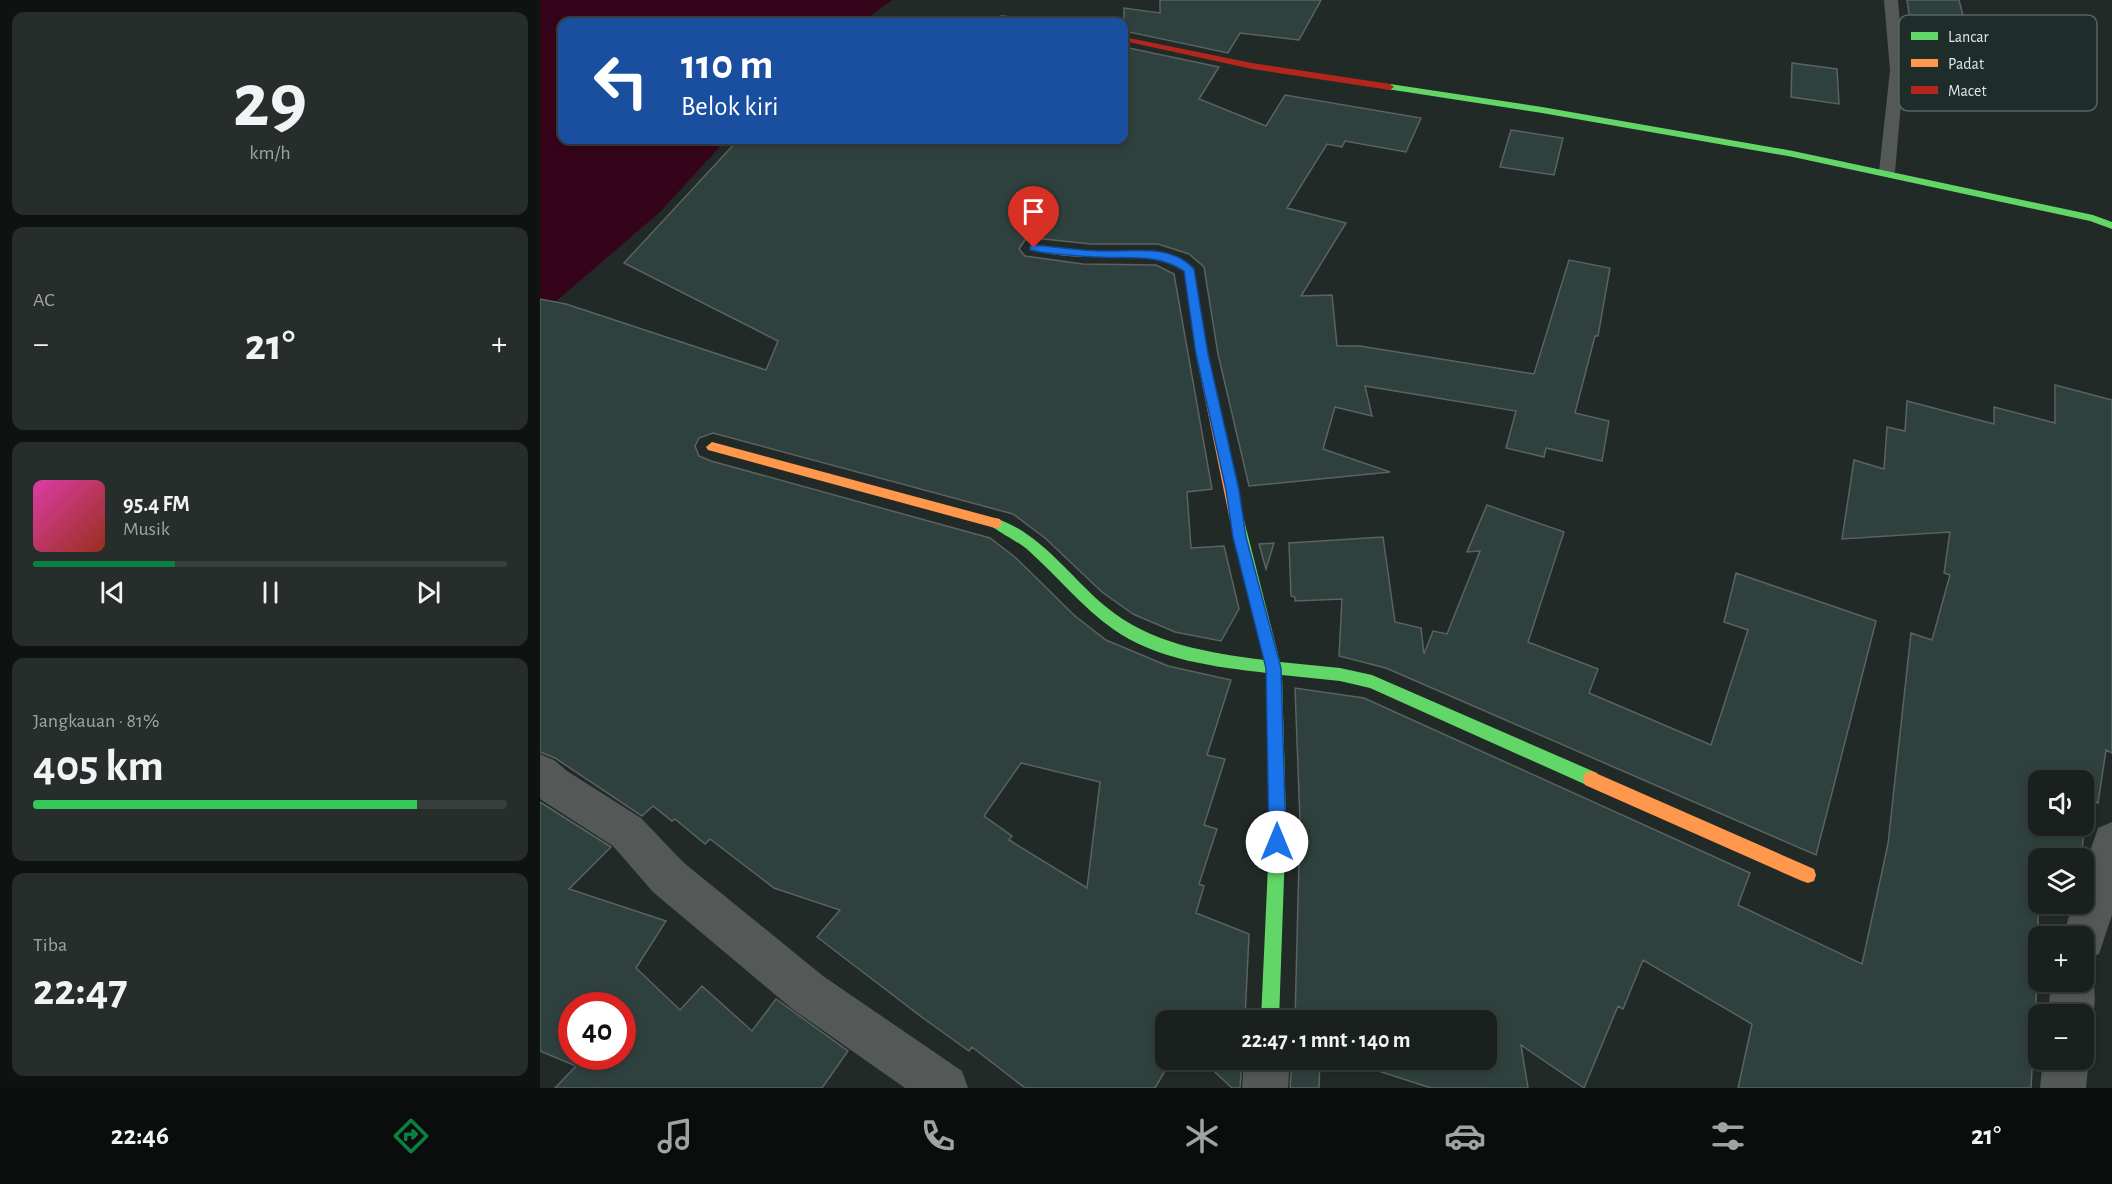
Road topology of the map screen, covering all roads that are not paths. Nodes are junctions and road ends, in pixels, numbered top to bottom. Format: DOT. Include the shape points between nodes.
graph roads {
  1 [pos="1892,0"];
  2 [pos="1128,40"];
  3 [pos="1887,172"];
  4 [pos="2112,226"];
  5 [pos="1034,248"];
  6 [pos="712,447"];
  7 [pos="1274,668"];
  8 [pos="540,773"];
  9 [pos="2112,842"];
  10 [pos="1808,875"];
  11 [pos="2088,926"];
  12 [pos="1270,1010"];
  13 [pos="1266,1070"];
  14 [pos="2065,1070"];
  15 [pos="945,1088"];
  16 [pos="1265,1088"];
  17 [pos="2063,1088"];
  1 -- 3 [label="lane" via="1897,70"];
  2 -- 3 [label="street" via="1252,66 1542,110"];
  3 -- 4 [label="street" via="2094,218"];
  5 -- 7 [label="street" via="1100,254 1146,253 1174,260 1189,269 1239,537"];
  6 -- 7 [label="street" via="1001,525 1023,540 1099,614 1136,636 1190,654"];
  7 -- 10 [label="street" via="1331,672 1372,682"];
  7 -- 12 [label="street" via="1278,821"];
  8 -- 15 [label="street" via="627,832 668,877 807,992"];
  9 -- 11 [label="street"];
  13 -- 16 [label="street"];
  14 -- 17 [label="street"];
}
